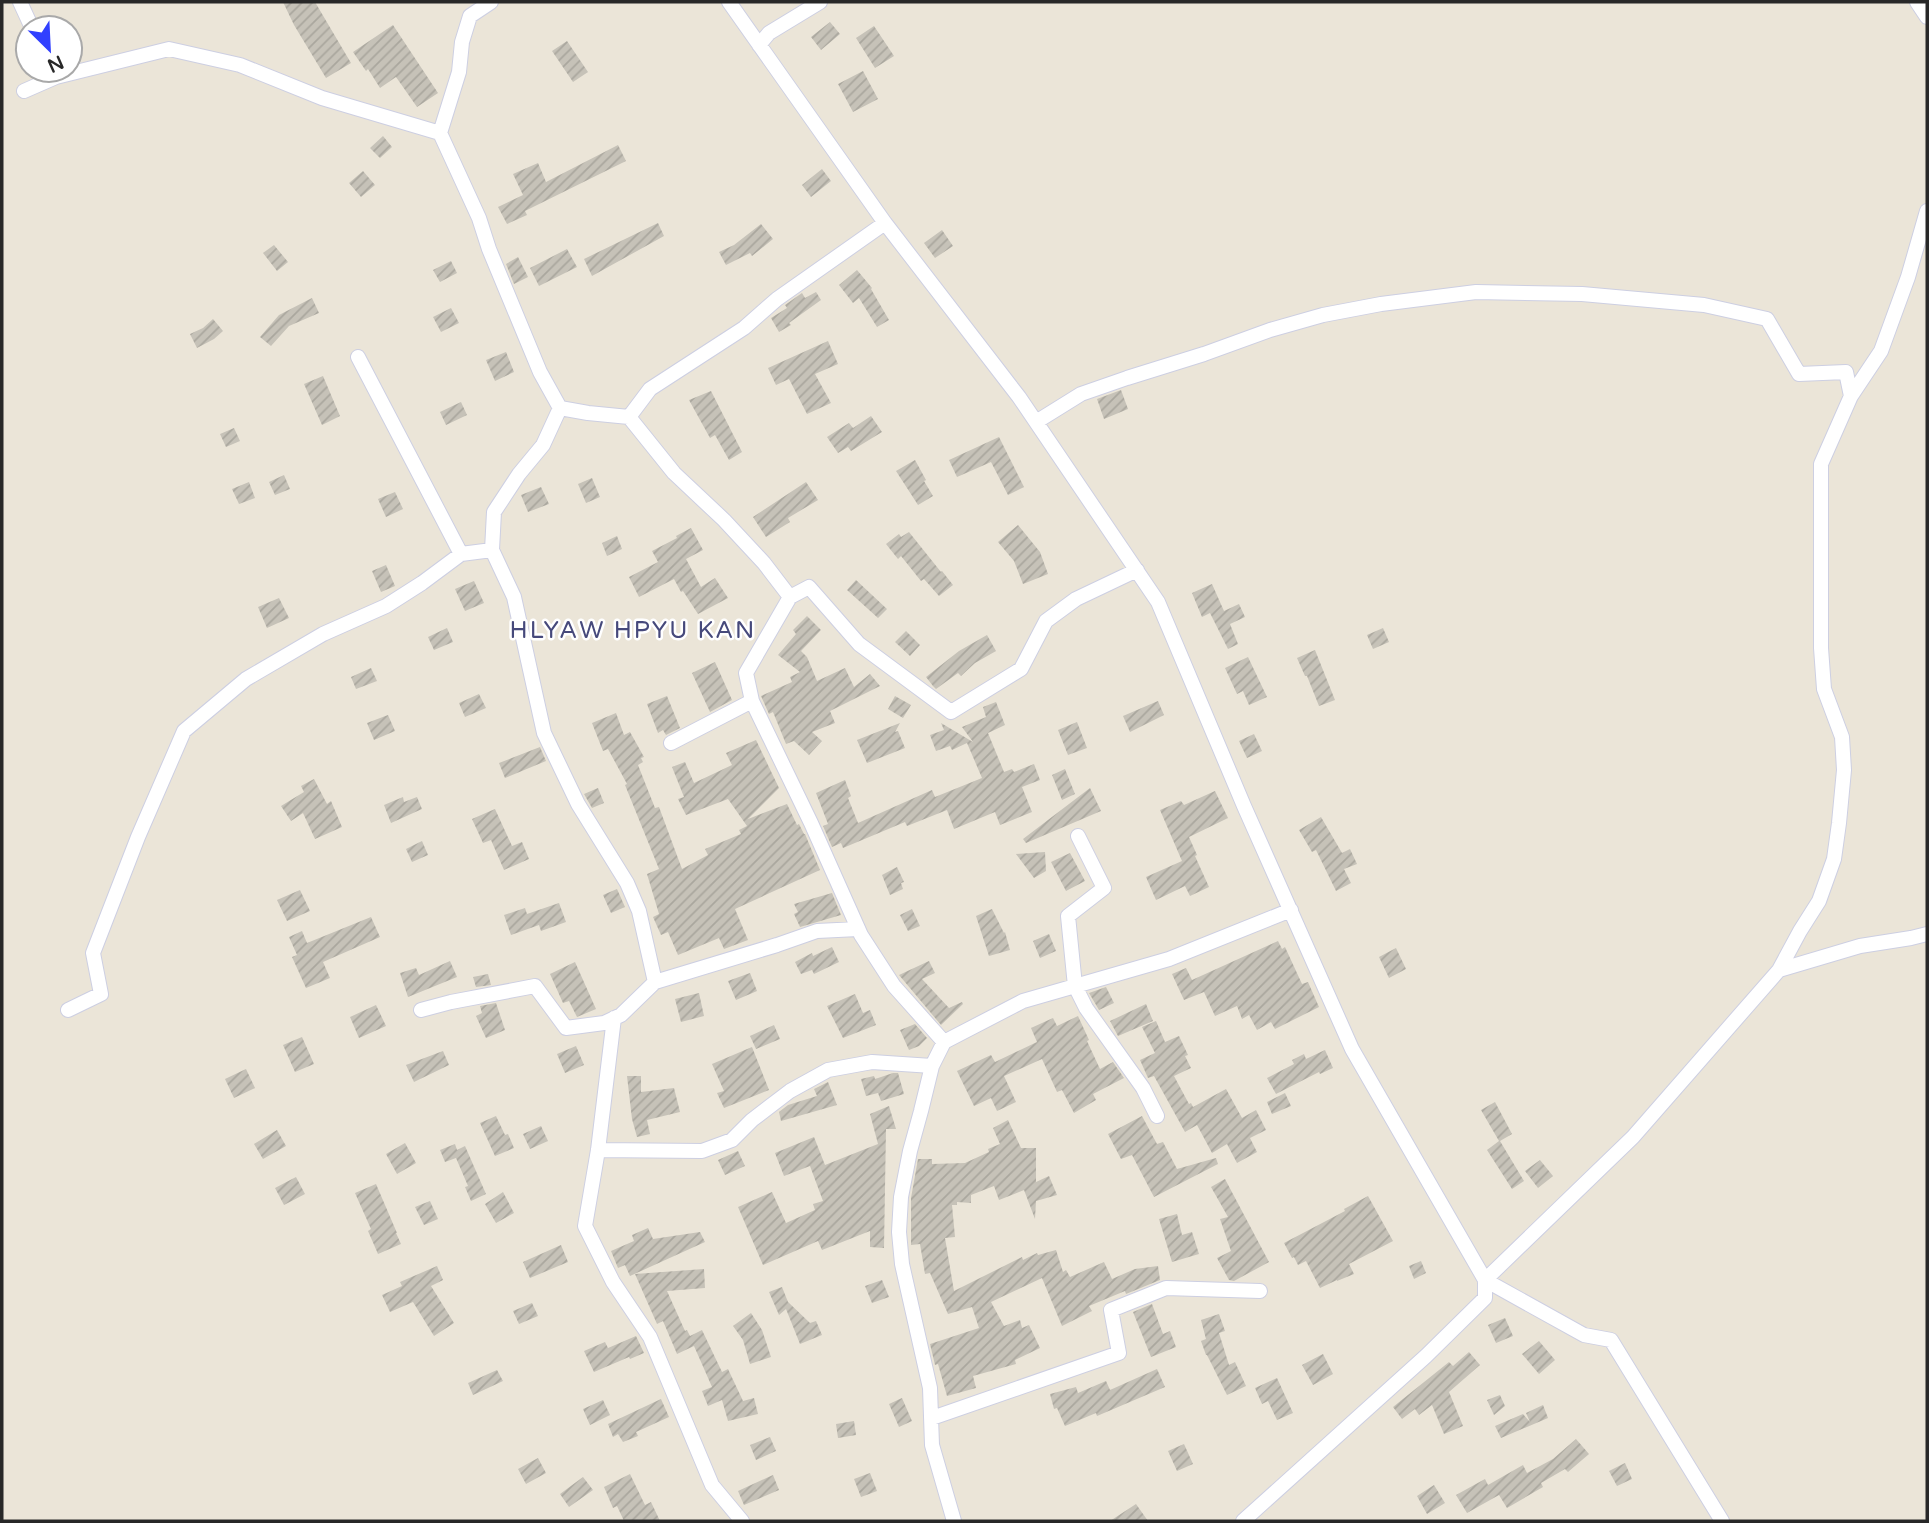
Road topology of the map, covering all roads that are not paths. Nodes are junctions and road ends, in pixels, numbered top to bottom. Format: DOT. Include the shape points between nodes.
graph roads {
  1 [pos="491,2"];
  2 [pos="729,2"];
  3 [pos="820,2"];
  4 [pos="1917,2"];
  5 [pos="1927,17"];
  6 [pos="759,45"];
  7 [pos="84,67"];
  8 [pos="36,84"];
  9 [pos="24,91"];
  10 [pos="440,133"];
  11 [pos="1927,211"];
  12 [pos="886,223"];
  13 [pos="358,357"];
  14 [pos="1851,396"];
  15 [pos="560,408"];
  16 [pos="629,417"];
  17 [pos="1036,422"];
  18 [pos="492,550"];
  19 [pos="461,554"];
  20 [pos="1137,570"];
  21 [pos="790,597"];
  22 [pos="752,701"];
  23 [pos="671,743"];
  24 [pos="1078,836"];
  25 [pos="1291,910"];
  26 [pos="858,929"];
  27 [pos="1927,934"];
  28 [pos="1779,970"];
  29 [pos="654,982"];
  30 [pos="1075,986"];
  31 [pos="68,1010"];
  32 [pos="421,1010"];
  33 [pos="614,1018"];
  34 [pos="944,1042"];
  35 [pos="932,1066"];
  36 [pos="1157,1116"];
  37 [pos="598,1150"];
  38 [pos="1485,1280"];
  39 [pos="1260,1291"];
  40 [pos="932,1419"];
  41 [pos="742,1521"];
  42 [pos="954,1521"];
  43 [pos="1243,1521"];
  44 [pos="1722,1521"];
  1 -- 10 [label="street" via="470,16"];
  2 -- 6 [label="street"];
  3 -- 6 [label="street" via="769,33"];
  4 -- 5 [label="street"];
  6 -- 12 [label="street"];
  7 -- 10 [label="street" via="169,49 240,65 322,98"];
  8 -- 9 [label="street"];
  10 -- 15 [label="street" via="540,372"];
  11 -- 14 [label="street" via="1881,351"];
  12 -- 16 [label="street" via="777,299 744,328 650,389"];
  12 -- 17 [label="street"];
  13 -- 19 [label="street"];
  14 -- 17 [label="street" via="1846,372 1799,374 1768,319 1704,305 1582,294 1476,292 1381,304 1270,330 1081,394"];
  14 -- 28 [label="street" via="1821,464 1821,648 1824,689 1842,737 1839,823 1819,901"];
  15 -- 16 [label="street"];
  15 -- 18 [label="street" via="543,446 494,512"];
  16 -- 21 [label="street" via="674,473 724,520"];
  17 -- 20 [label="street"];
  18 -- 19 [label="street"];
  18 -- 29 [label="street" via="514,597 544,733 578,804 627,883 639,911"];
  19 -- 31 [label="street" via="386,606 323,634 246,679 184,731 93,953 102,994"];
  20 -- 21 [label="street" via="1076,599 1046,621 1021,669 951,712 859,644 809,587"];
  20 -- 25 [label="street" via="1158,602"];
  21 -- 22 [label="street" via="746,673"];
  22 -- 23 [label="street"];
  22 -- 26 [label="street"];
  24 -- 30 [label="street" via="1104,888 1068,916"];
  25 -- 30 [label="street" via="1169,959"];
  25 -- 38 [label="street" via="1352,1049"];
  26 -- 29 [label="street" via="817,931"];
  26 -- 34 [label="street" via="894,986"];
  27 -- 28 [label="street" via="1860,946"];
  28 -- 38 [label="street" via="1633,1137"];
  29 -- 33 [label="street"];
  30 -- 34 [label="street" via="1023,1001"];
  30 -- 36 [label="street"];
  32 -- 33 [label="street" via="535,986 566,1028"];
  33 -- 37 [label="street"];
  34 -- 35 [label="street"];
  35 -- 37 [label="street" via="872,1062 828,1070 790,1091 732,1140 702,1151"];
  35 -- 40 [label="street" via="909,1151 900,1232"];
  37 -- 41 [label="street" via="585,1226 613,1282 650,1337 712,1485"];
  38 -- 43 [label="street" via="1485,1298"];
  38 -- 44 [label="street" via="1584,1335 1611,1340"];
  39 -- 40 [label="street" via="1166,1288 1111,1310 1119,1353"];
  40 -- 42 [label="street" via="932,1445"];
}
